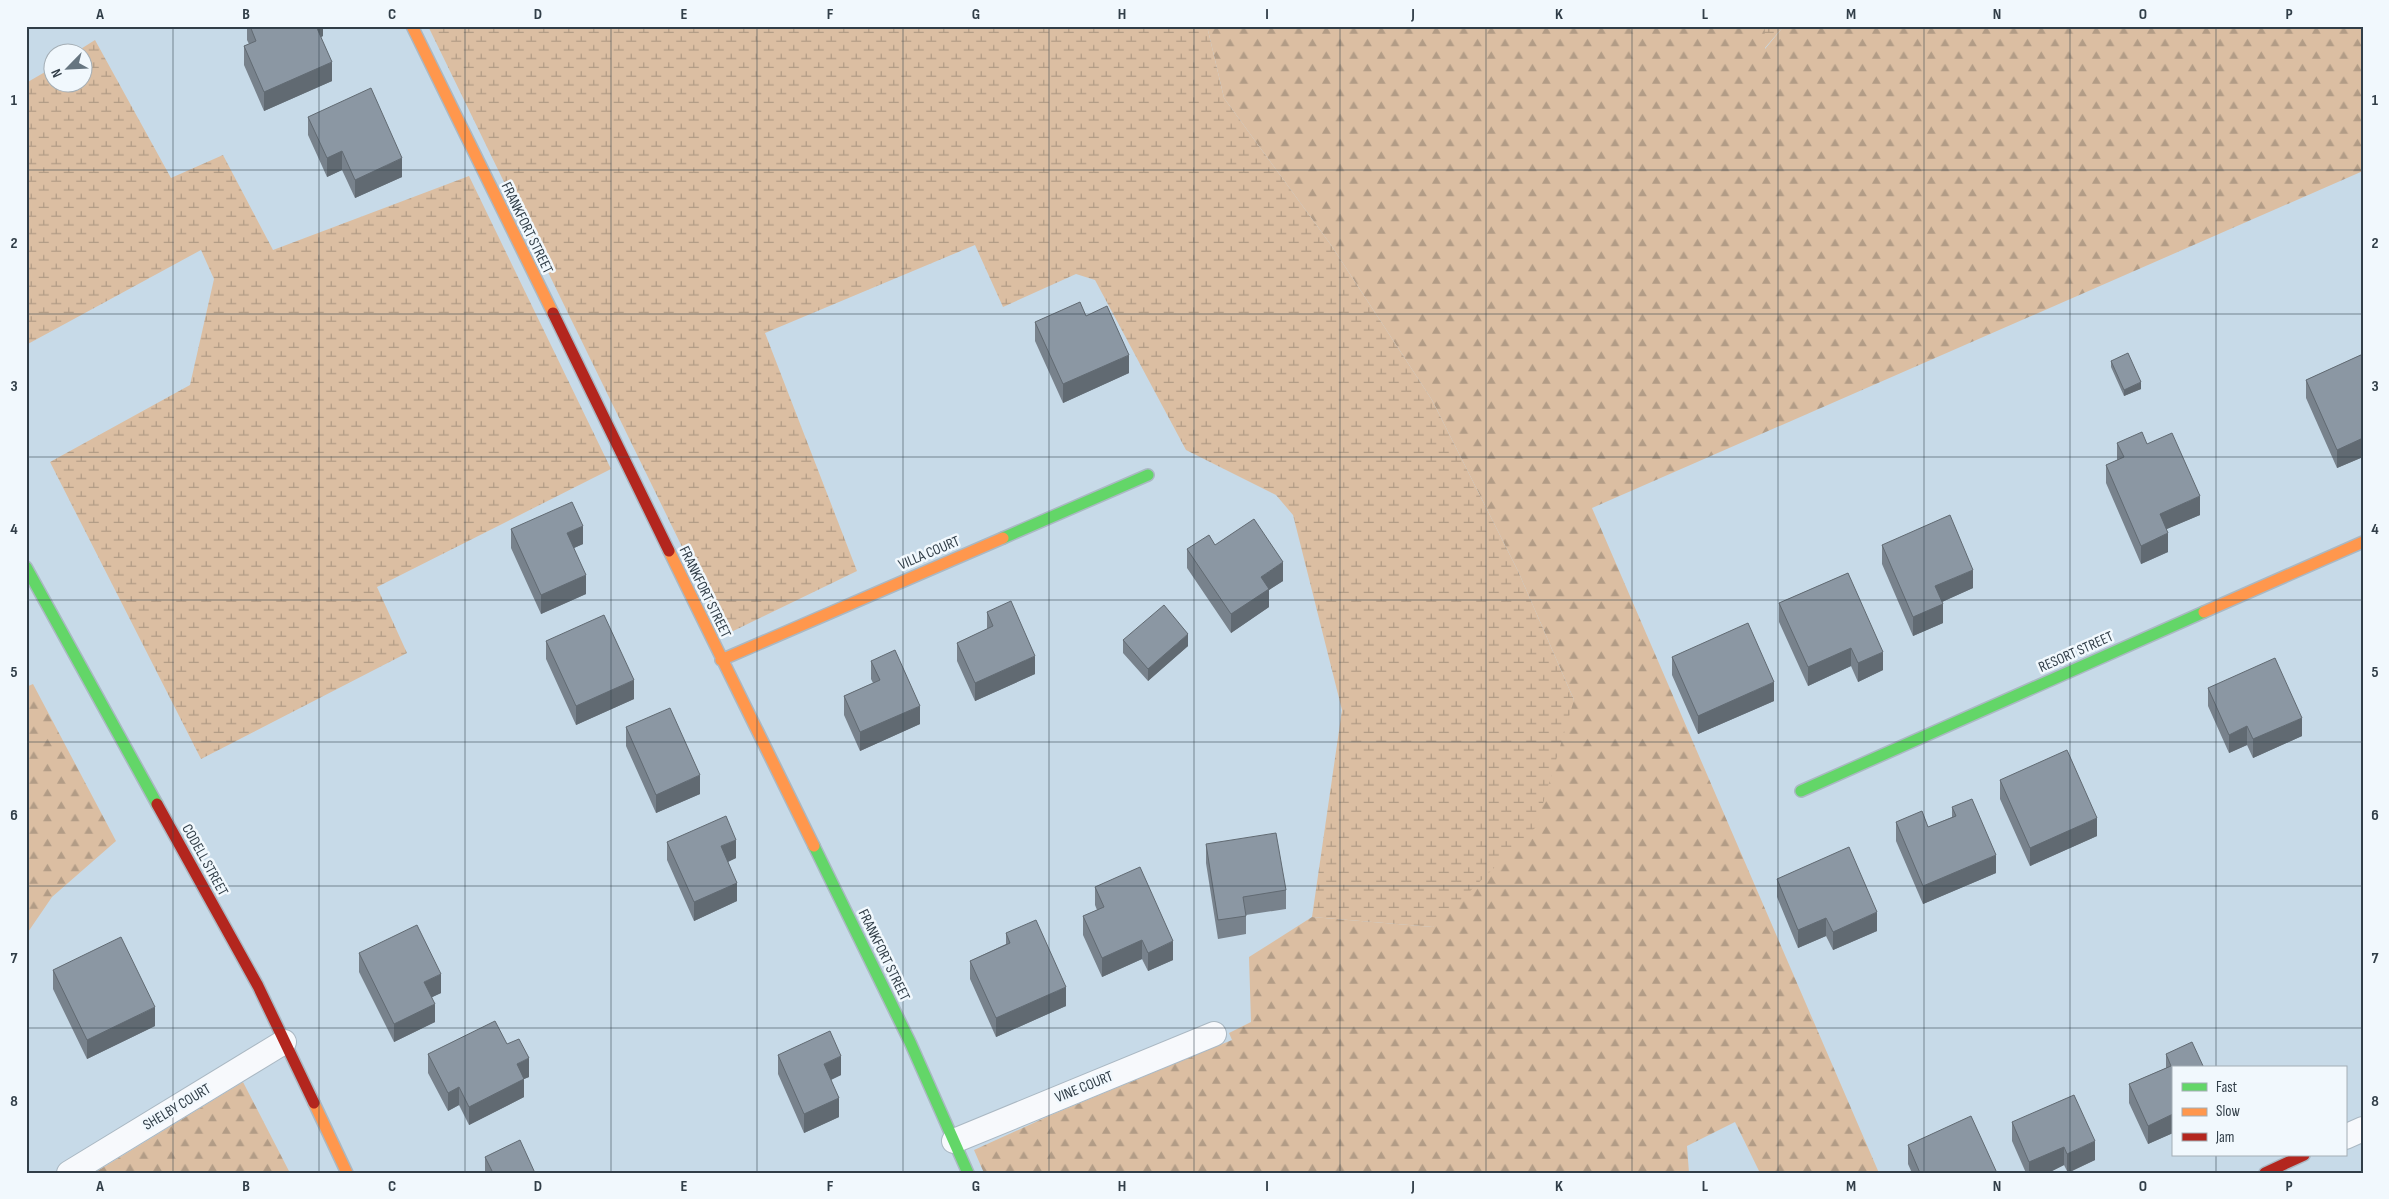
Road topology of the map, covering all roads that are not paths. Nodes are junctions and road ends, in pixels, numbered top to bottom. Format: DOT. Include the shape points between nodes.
graph roads {
  1 [pos="412,26"];
  2 [pos="1148,475"];
  3 [pos="2363,542"];
  4 [pos="26,567"];
  5 [pos="721,660"];
  6 [pos="1802,791"];
  7 [pos="1214,1034"];
  8 [pos="284,1042"];
  9 [pos="2363,1129"];
  10 [pos="2346,1137"];
  11 [pos="954,1141"];
  12 [pos="2302,1156"];
  13 [pos="69,1173"];
  14 [pos="347,1173"];
  15 [pos="968,1173"];
  16 [pos="2265,1173"];
  1 -- 5 [label="street, FRANKFORT STREET"];
  2 -- 5 [label="street, VILLA COURT"];
  3 -- 6 [label="street, RESORT STREET"];
  4 -- 8 [label="street, CODELL STREET" via="258,986"];
  5 -- 11 [label="street, FRANKFORT STREET" via="910,1042"];
  7 -- 11 [label="street, VINE COURT"];
  8 -- 13 [label="street, SHELBY COURT"];
  8 -- 14 [label="street, CODELL STREET"];
  9 -- 10 [label="street"];
  11 -- 15 [label="street, FRANKFORT STREET"];
  12 -- 16 [label="street"];
}
